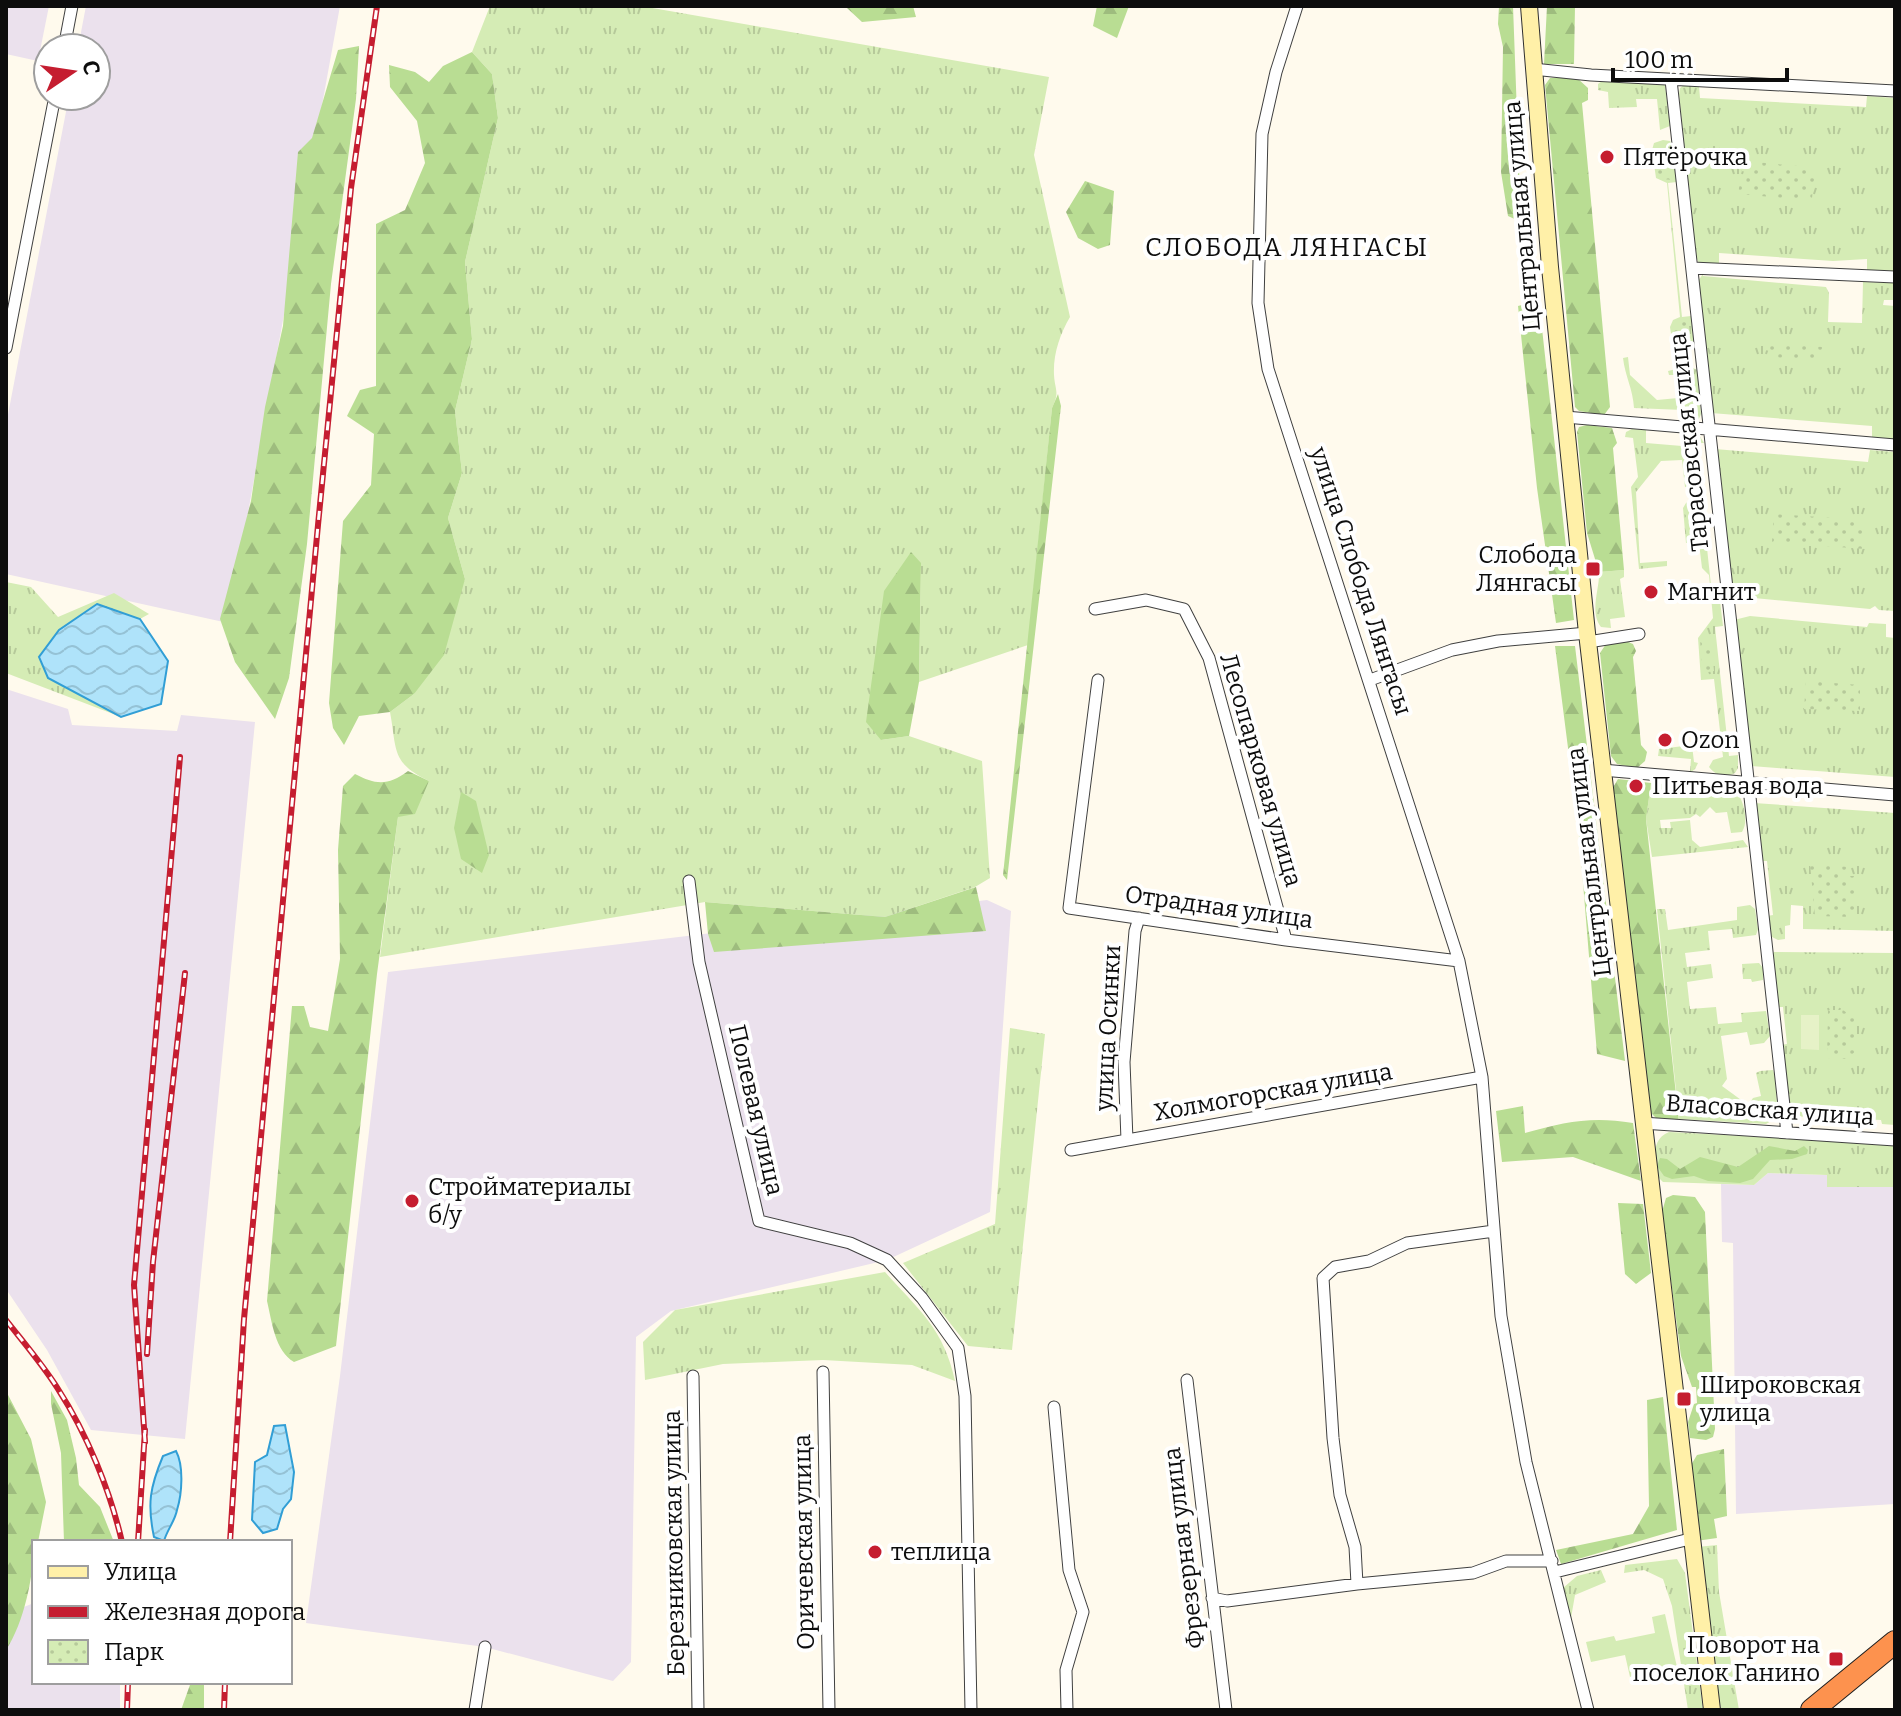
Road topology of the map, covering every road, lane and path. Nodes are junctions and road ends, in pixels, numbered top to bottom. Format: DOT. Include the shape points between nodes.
graph roads {
  1 [pos="72,6"];
  2 [pos="1297,6"];
  3 [pos="1529,6"];
  4 [pos="67,32"];
  5 [pos="1533,69"];
  6 [pos="1671,80"];
  7 [pos="1895,84"];
  8 [pos="1895,91"];
  9 [pos="52,112"];
  10 [pos="1692,268"];
  11 [pos="1895,277"];
  12 [pos="6,348"];
  13 [pos="1565,417"];
  14 [pos="1710,429"];
  15 [pos="1895,445"];
  16 [pos="1095,609"];
  17 [pos="1639,634"];
  18 [pos="1587,637"];
  19 [pos="1098,680"];
  20 [pos="1370,680"];
  21 [pos="1602,770"];
  22 [pos="1749,782"];
  23 [pos="1895,795"];
  24 [pos="689,881"];
  25 [pos="1139,918"];
  26 [pos="1286,940"];
  27 [pos="1459,961"];
  28 [pos="1482,1077"];
  29 [pos="1642,1123"];
  30 [pos="1787,1133"];
  31 [pos="1127,1140"];
  32 [pos="1895,1140"];
  33 [pos="1071,1150"];
  34 [pos="1494,1231"];
  35 [pos="823,1372"];
  36 [pos="693,1376"];
  37 [pos="1187,1380"];
  38 [pos="1054,1407"];
  39 [pos="1690,1539"];
  40 [pos="1554,1567"];
  41 [pos="1357,1584"];
  42 [pos="1212,1598"];
  43 [pos="1895,1642"];
  44 [pos="485,1647"];
  45 [pos="1895,1660"];
  46 [pos="475,1710"];
  47 [pos="698,1710"];
  48 [pos="829,1710"];
  49 [pos="971,1710"];
  50 [pos="1067,1710"];
  51 [pos="1226,1710"];
  52 [pos="1588,1710"];
  53 [pos="1712,1710"];
  54 [pos="1812,1710"];
  55 [pos="1833,1710"];
  1 -- 4 [label="street"];
  2 -- 20 [label="street, улица Слобода Лянгасы" via="1262,134 1258,303 1268,369"];
  3 -- 5 [label="street, Центральная улица"];
  5 -- 6 [label="street"];
  5 -- 13 [label="street, Центральная улица"];
  6 -- 8 [label="street"];
  6 -- 10 [label="street, Тарасовская улица"];
  7 -- 8 [label="street"];
  9 -- 12 [label="street"];
  10 -- 11 [label="street"];
  10 -- 14 [label="street, Тарасовская улица"];
  13 -- 14 [label="street"];
  13 -- 18 [label="street, Центральная улица"];
  14 -- 15 [label="street"];
  14 -- 22 [label="street, Тарасовская улица"];
  16 -- 26 [label="street, Лесопарковая улица" via="1146,600 1184,609 1209,658"];
  17 -- 18 [label="street"];
  18 -- 20 [label="street" via="1498,641 1452,650"];
  18 -- 21 [label="street, Центральная улица"];
  19 -- 25 [label="street, Отрадная улица" via="1069,908"];
  20 -- 27 [label="street, улица Слобода Лянгасы"];
  21 -- 22 [label="street"];
  21 -- 29 [label="street, Центральная улица"];
  22 -- 23 [label="street"];
  22 -- 30 [label="street, Тарасовская улица"];
  24 -- 49 [label="street, Полевая улица" via="699,962 759,1221 850,1243 887,1260 958,1348 965,1396"];
  25 -- 26 [label="street, Отрадная улица"];
  25 -- 31 [label="street, улица Осинки" via="1124,1062"];
  26 -- 27 [label="street, Отрадная улица"];
  27 -- 28 [label="street, улица Слобода Лянгасы"];
  28 -- 31 [label="street, Холмогорская улица"];
  28 -- 34 [label="street, улица Слобода Лянгасы"];
  29 -- 30 [label="street, Власовская улица"];
  29 -- 39 [label="street, Центральная улица"];
  30 -- 32 [label="street, Власовская улица"];
  31 -- 33 [label="street, Холмогорская улица"];
  34 -- 40 [label="street, улица Слобода Лянгасы" via="1501,1316 1526,1462"];
  34 -- 41 [label="street" via="1407,1243 1369,1261 1335,1267 1323,1278 1333,1438 1340,1495 1355,1547"];
  35 -- 48 [label="street, Оричевская улица"];
  36 -- 47 [label="street, Березниковская улица"];
  37 -- 42 [label="street, Фрезерная улица"];
  38 -- 50 [label="street" via="1069,1570 1083,1612 1066,1670"];
  39 -- 40 [label="street"];
  39 -- 53 [label="street, Центральная улица"];
  40 -- 41 [label="street" via="1506,1561 1473,1573"];
  40 -- 52 [label="street, улица Слобода Лянгасы"];
  41 -- 42 [label="street" via="1227,1601"];
  42 -- 51 [label="street, Фрезерная улица"];
  43 -- 54 [label="highway"];
  44 -- 46 [label="street"];
  45 -- 55 [label="highway"];
}
